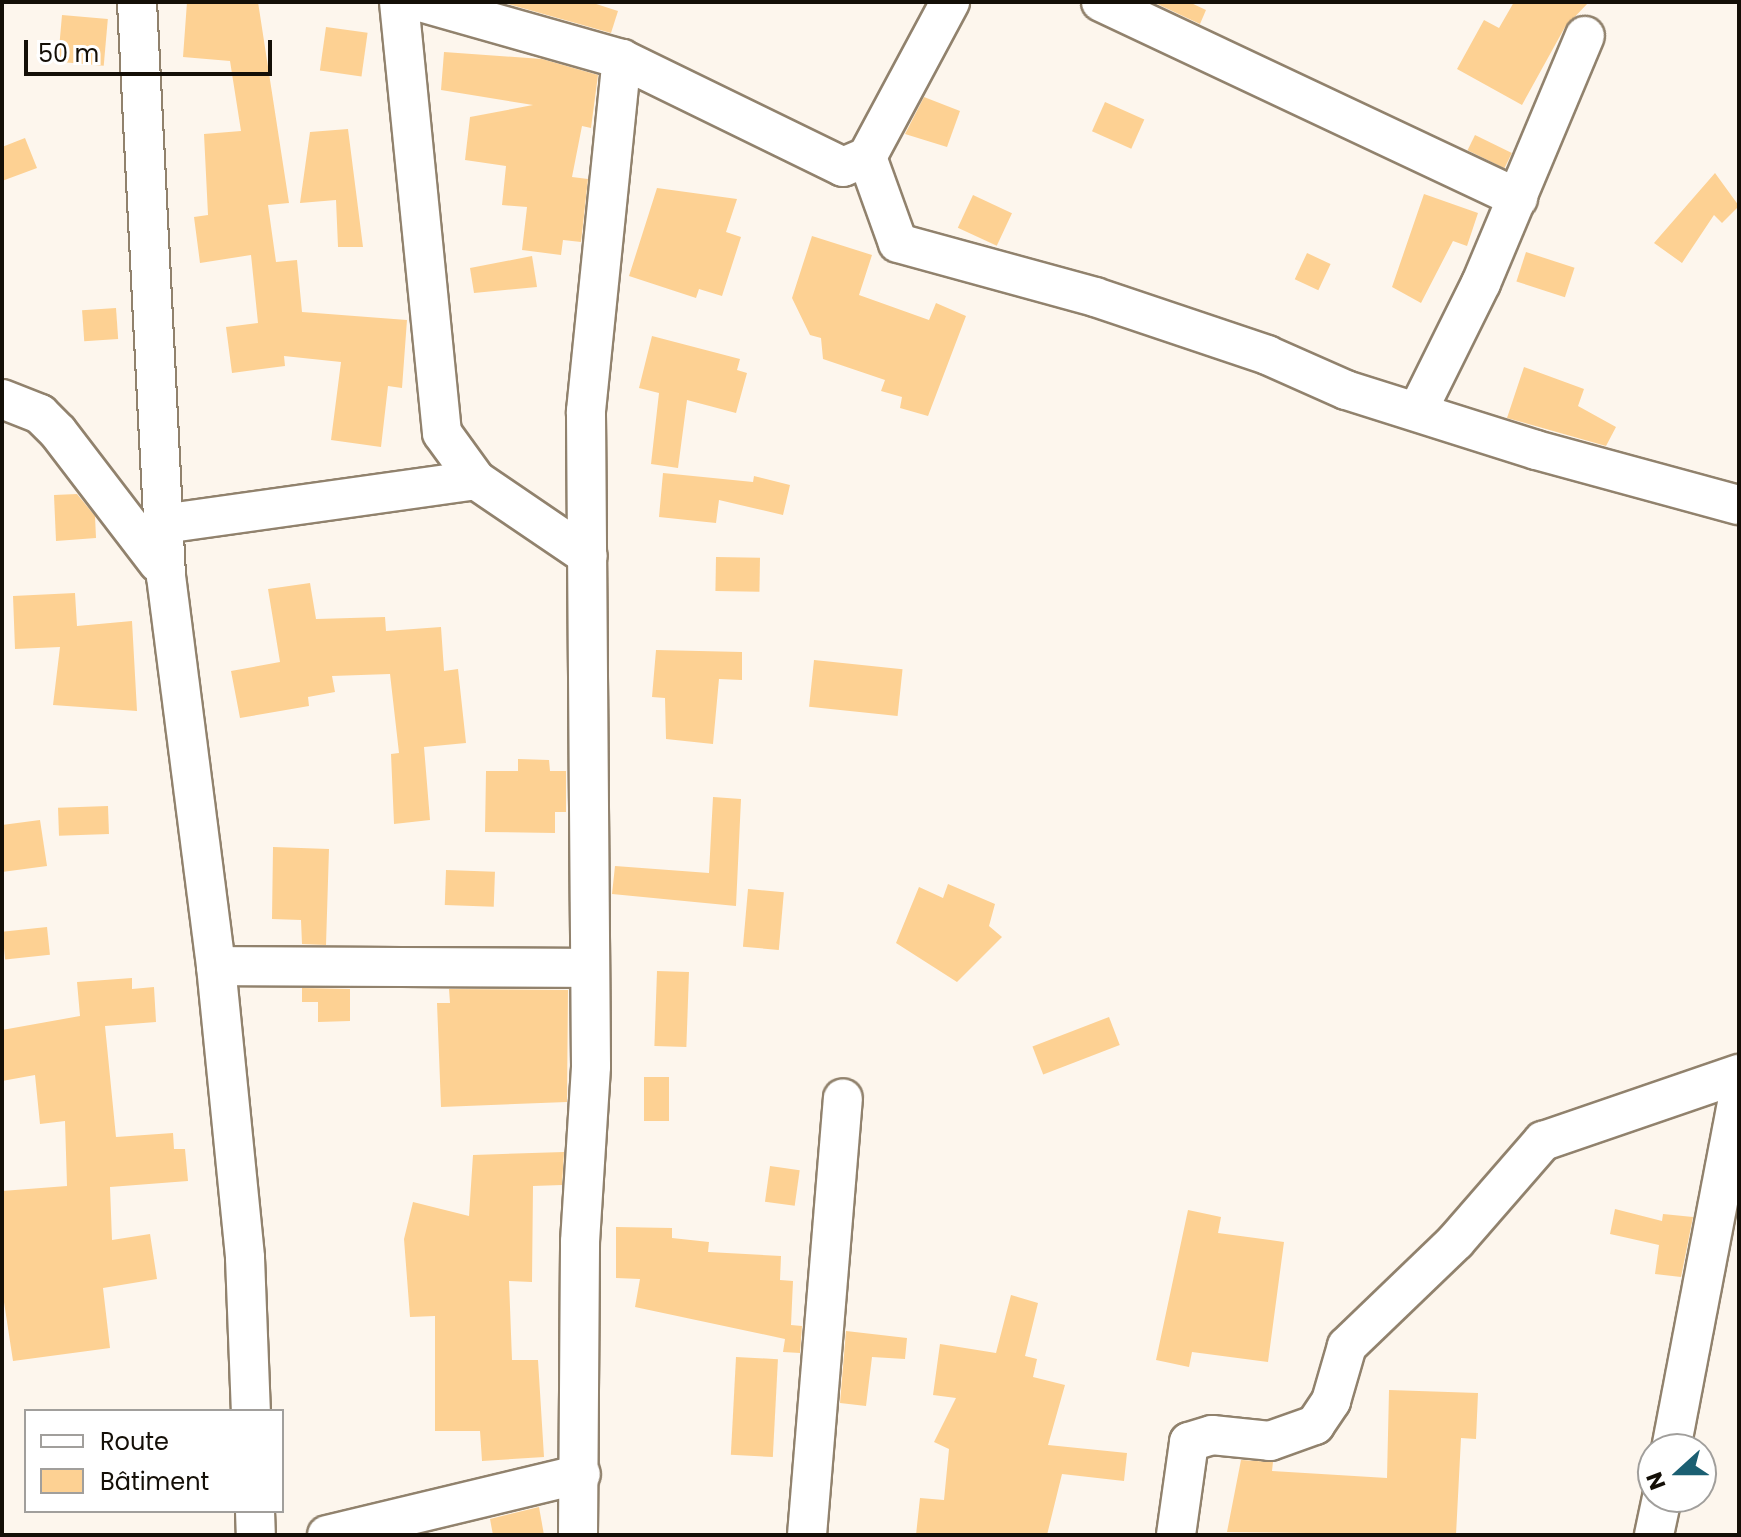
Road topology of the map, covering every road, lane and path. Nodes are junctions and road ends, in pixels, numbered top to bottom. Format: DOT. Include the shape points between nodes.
graph roads {
  1 [pos="137,2"];
  2 [pos="399,2"];
  3 [pos="420,2"];
  4 [pos="950,2"];
  5 [pos="1101,2"];
  6 [pos="1585,36"];
  7 [pos="622,59"];
  8 [pos="867,157"];
  9 [pos="1518,198"];
  10 [pos="2,399"];
  11 [pos="1418,410"];
  12 [pos="476,480"];
  13 [pos="1739,505"];
  14 [pos="155,533"];
  15 [pos="588,556"];
  16 [pos="216,966"];
  17 [pos="587,968"];
  18 [pos="1739,1074"];
  19 [pos="1739,1091"];
  20 [pos="843,1098"];
  21 [pos="251,1409"];
  22 [pos="1674,1433"];
  23 [pos="581,1474"];
  24 [pos="255,1513"];
  25 [pos="1659,1513"];
  26 [pos="256,1535"];
  27 [pos="327,1535"];
  28 [pos="578,1535"];
  29 [pos="807,1535"];
  30 [pos="1176,1535"];
  31 [pos="1654,1535"];
  1 -- 14 [label="street"];
  2 -- 12 [label="street" via="436,406 442,433"];
  3 -- 7 [label="street"];
  4 -- 8 [label="street"];
  5 -- 9 [label="street"];
  6 -- 9 [label="street"];
  7 -- 8 [label="street" via="706,94 828,164 856,167"];
  7 -- 15 [label="street" via="590,339"];
  8 -- 11 [label="street" via="898,243 1095,297"];
  9 -- 11 [label="street"];
  10 -- 14 [label="street" via="40,414"];
  11 -- 13 [label="street"];
  12 -- 14 [label="street"];
  12 -- 15 [label="street"];
  14 -- 16 [label="street" via="166,576"];
  15 -- 17 [label="street"];
  16 -- 17 [label="street"];
  16 -- 21 [label="street" via="245,1258"];
  17 -- 23 [label="street"];
  18 -- 30 [label="street" via="1543,1141 1456,1241 1347,1346 1331,1401 1315,1425 1270,1441 1212,1435 1189,1442"];
  19 -- 22 [label="street"];
  20 -- 29 [label="street"];
  23 -- 27 [label="street"];
  23 -- 28 [label="street"];
  24 -- 26 [label="street"];
  25 -- 31 [label="street"];
}
